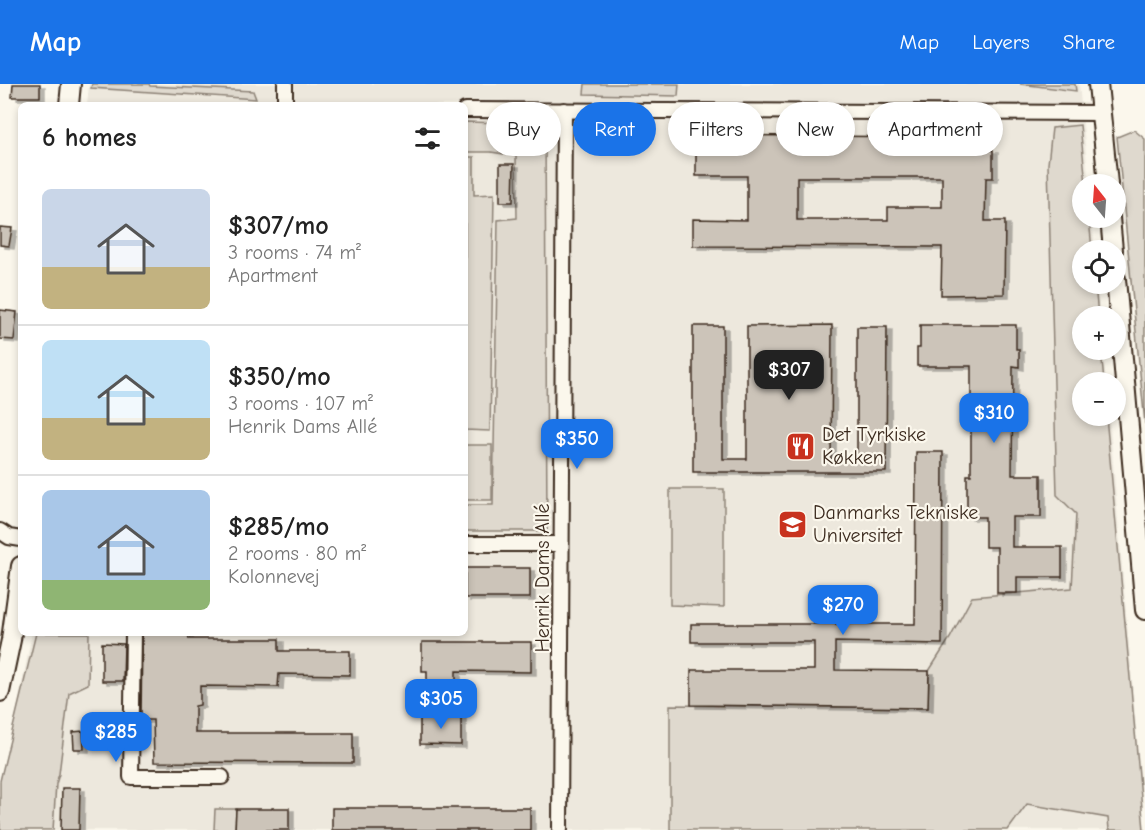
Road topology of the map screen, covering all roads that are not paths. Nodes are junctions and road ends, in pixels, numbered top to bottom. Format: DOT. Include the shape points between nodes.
graph roads {
  1 [pos="71,84"];
  2 [pos="285,84"];
  3 [pos="1098,84"];
  4 [pos="69,102"];
  5 [pos="285,102"];
  6 [pos="468,110"];
  7 [pos="564,110"];
  8 [pos="1101,113"];
  9 [pos="1107,174"];
  10 [pos="1117,294"];
  11 [pos="0,531"];
  12 [pos="18,538"];
  13 [pos="468,544"];
  14 [pos="561,544"];
  15 [pos="18,588"];
  16 [pos="1145,610"];
  17 [pos="134,636"];
  18 [pos="0,692"];
  19 [pos="222,777"];
  20 [pos="560,830"];
  1 -- 4 [label="street"];
  2 -- 5 [label="street"];
  3 -- 8 [label="street"];
  6 -- 7 [label="street"];
  7 -- 8 [label="street"];
  7 -- 14 [label="street, Henrik Dams Allé"];
  8 -- 9 [label="street"];
  10 -- 16 [label="street"];
  11 -- 12 [label="street"];
  13 -- 14 [label="street"];
  14 -- 20 [label="street, Henrik Dams Allé"];
  15 -- 18 [label="street"];
  17 -- 19 [label="street" via="131,777"];
}
